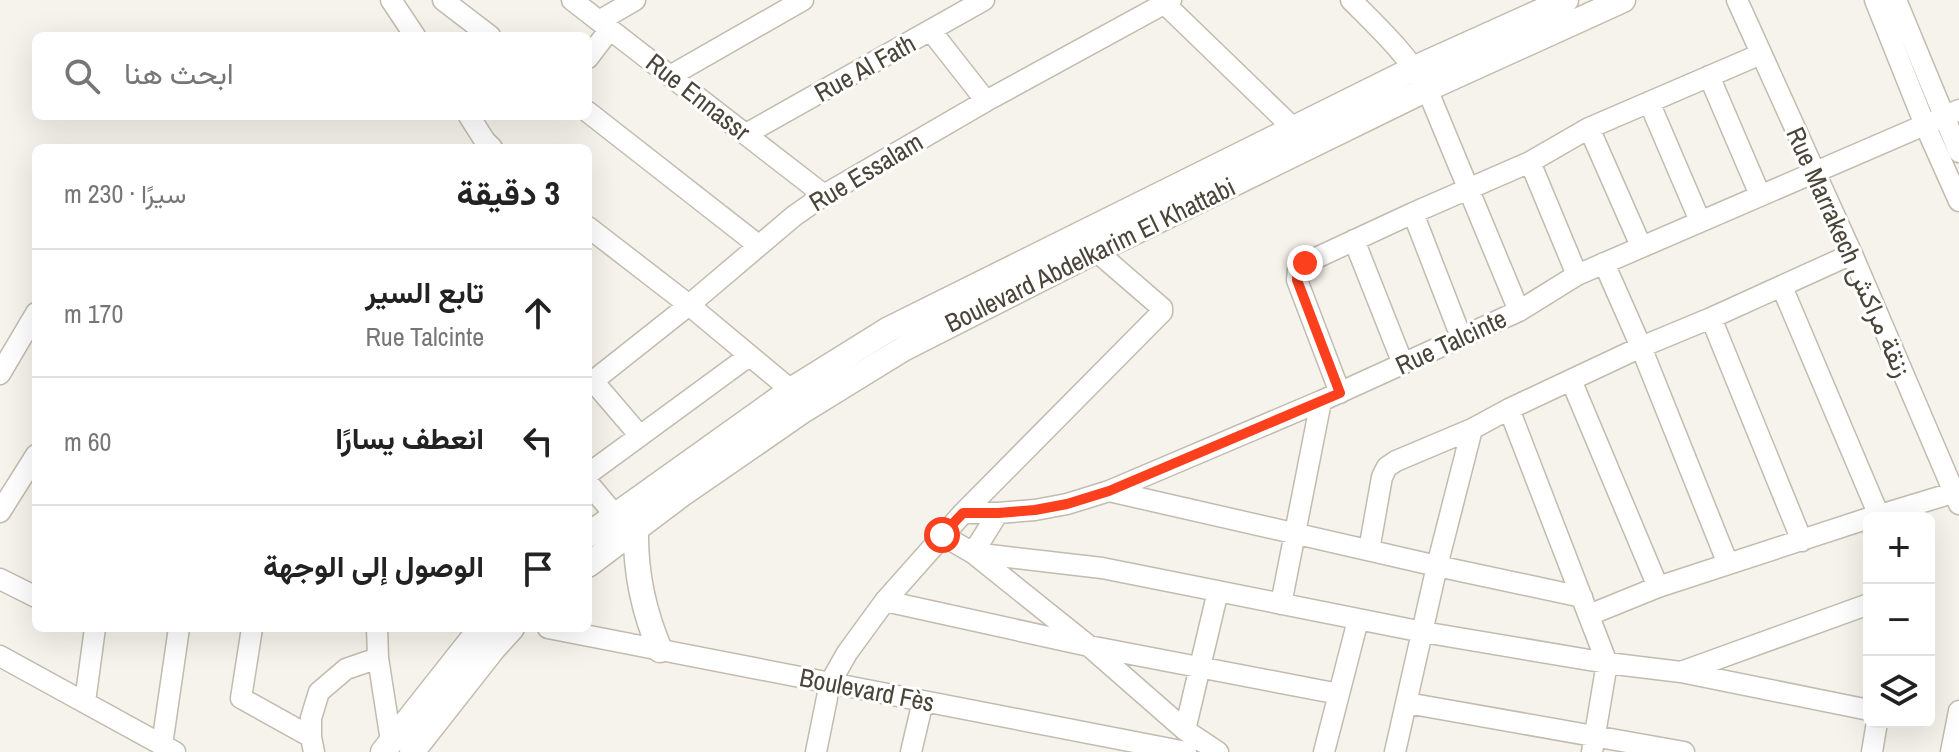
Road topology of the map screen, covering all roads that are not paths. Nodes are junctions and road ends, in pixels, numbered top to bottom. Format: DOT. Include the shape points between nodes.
graph roads {
  1 [pos="391,0"];
  2 [pos="443,0"];
  3 [pos="572,0"];
  4 [pos="635,0"];
  5 [pos="803,0"];
  6 [pos="984,0"];
  7 [pos="1351,0"];
  8 [pos="1566,0"];
  9 [pos="1623,0"];
  10 [pos="1737,0"];
  11 [pos="1875,0"];
  12 [pos="1896,0"];
  13 [pos="1168,2"];
  14 [pos="605,25"];
  15 [pos="931,31"];
  16 [pos="412,32"];
  17 [pos="485,32"];
  18 [pos="592,50"];
  19 [pos="1761,54"];
  20 [pos="670,76"];
  21 [pos="1709,76"];
  22 [pos="1421,78"];
  23 [pos="986,101"];
  24 [pos="1649,102"];
  25 [pos="592,115"];
  26 [pos="1943,117"];
  27 [pos="472,120"];
  28 [pos="1589,128"];
  29 [pos="746,134"];
  30 [pos="1298,139"];
  31 [pos="488,144"];
  32 [pos="1959,152"];
  33 [pos="1530,162"];
  34 [pos="1815,171"];
  35 [pos="1468,188"];
  36 [pos="824,195"];
  37 [pos="1760,195"];
  38 [pos="1959,201"];
  39 [pos="1413,213"];
  40 [pos="1700,221"];
  41 [pos="592,230"];
  42 [pos="1354,240"];
  43 [pos="1089,242"];
  44 [pos="758,245"];
  45 [pos="1641,246"];
  46 [pos="1852,254"];
  47 [pos="1604,263"];
  48 [pos="1577,275"];
  49 [pos="1782,287"];
  50 [pos="689,305"];
  51 [pos="1519,311"];
  52 [pos="1711,318"];
  53 [pos="32,320"];
  54 [pos="1461,337"];
  55 [pos="1641,347"];
  56 [pos="749,356"];
  57 [pos="1403,364"];
  58 [pos="0,374"];
  59 [pos="1571,380"];
  60 [pos="592,381"];
  61 [pos="592,385"];
  62 [pos="791,390"];
  63 [pos="1340,393"];
  64 [pos="1321,401"];
  65 [pos="1509,409"];
  66 [pos="1472,429"];
  67 [pos="640,436"];
  68 [pos="32,461"];
  69 [pos="592,471"];
  70 [pos="592,488"];
  71 [pos="1109,491"];
  72 [pos="1957,496"];
  73 [pos="0,512"];
  74 [pos="1873,512"];
  75 [pos="1895,512"];
  76 [pos="963,513"];
  77 [pos="998,513"];
  78 [pos="615,515"];
  79 [pos="1863,521"];
  80 [pos="636,529"];
  81 [pos="592,532"];
  82 [pos="1295,534"];
  83 [pos="942,535"];
  84 [pos="1802,541"];
  85 [pos="1369,550"];
  86 [pos="973,553"];
  87 [pos="592,562"];
  88 [pos="1728,564"];
  89 [pos="1437,566"];
  90 [pos="0,579"];
  91 [pos="1658,587"];
  92 [pos="1218,591"];
  93 [pos="32,595"];
  94 [pos="885,601"];
  95 [pos="1281,604"];
  96 [pos="1586,606"];
  97 [pos="1863,606"];
  98 [pos="1358,620"];
  99 [pos="94,632"];
  100 [pos="179,632"];
  101 [pos="251,632"];
  102 [pos="377,632"];
  103 [pos="478,632"];
  104 [pos="508,632"];
  105 [pos="568,632"];
  106 [pos="1423,632"];
  107 [pos="1089,646"];
  108 [pos="660,650"];
  109 [pos="0,656"];
  110 [pos="378,658"];
  111 [pos="1607,663"];
  112 [pos="1200,667"];
  113 [pos="1681,672"];
  114 [pos="830,683"];
  115 [pos="1339,694"];
  116 [pos="923,701"];
  117 [pos="85,702"];
  118 [pos="1407,703"];
  119 [pos="1863,709"];
  120 [pos="1959,711"];
  121 [pos="1876,728"];
  122 [pos="1185,730"];
  123 [pos="1093,743"];
  124 [pos="1593,744"];
  125 [pos="313,745"];
  126 [pos="168,748"];
  127 [pos="395,748"];
  128 [pos="816,752"];
  129 [pos="911,752"];
  130 [pos="1186,752"];
  131 [pos="1218,752"];
  132 [pos="1324,752"];
  133 [pos="1395,752"];
  134 [pos="1684,752"];
  135 [pos="1872,752"];
  136 [pos="1951,752"];
  1 -- 16 [label="street"];
  2 -- 17 [label="street"];
  3 -- 14 [label="street, Rue Ennassr"];
  4 -- 14 [label="street"];
  5 -- 20 [label="street"];
  6 -- 15 [label="street, Rue Al Fath"];
  7 -- 22 [label="street"];
  8 -- 22 [label="street, Boulevard Abdelkarim El Khattabi"];
  9 -- 22 [label="street, Boulevard Abdelkarim El Khattabi"];
  10 -- 19 [label="street, Rue Marrakech زنقة مراكش"];
  11 -- 26 [label="street"];
  12 -- 26 [label="street"];
  13 -- 23 [label="street, Rue Essalam"];
  13 -- 30 [label="street"];
  14 -- 18 [label="street"];
  14 -- 20 [label="street, Rue Ennassr"];
  15 -- 23 [label="street"];
  15 -- 29 [label="street, Rue Al Fath"];
  19 -- 21 [label="street"];
  19 -- 34 [label="street, Rue Marrakech زنقة مراكش"];
  20 -- 29 [label="street, Rue Ennassr"];
  21 -- 24 [label="street"];
  21 -- 37 [label="street"];
  22 -- 30 [label="street, Boulevard Abdelkarim El Khattabi"];
  22 -- 35 [label="street"];
  23 -- 36 [label="street, Rue Essalam"];
  24 -- 28 [label="street"];
  24 -- 40 [label="street"];
  25 -- 44 [label="street"];
  26 -- 32 [label="street"];
  26 -- 34 [label="street, Rue Talcinte"];
  26 -- 38 [label="street"];
  27 -- 31 [label="street"];
  28 -- 33 [label="street"];
  28 -- 45 [label="street"];
  29 -- 36 [label="street, Rue Ennassr"];
  30 -- 43 [label="street, Boulevard Abdelkarim El Khattabi"];
  33 -- 35 [label="street"];
  33 -- 48 [label="street"];
  34 -- 37 [label="street, Rue Talcinte"];
  34 -- 46 [label="street, Rue Marrakech زنقة مراكش"];
  35 -- 39 [label="street"];
  35 -- 51 [label="street"];
  36 -- 44 [label="street, Rue Essalam"];
  37 -- 40 [label="street, Rue Talcinte"];
  39 -- 42 [label="street"];
  39 -- 54 [label="street"];
  40 -- 45 [label="street, Rue Talcinte"];
  41 -- 50 [label="street"];
  42 -- 57 [label="street"];
  42 -- 63 [label="street" via="1301,265 1296,275"];
  43 -- 62 [label="street, Boulevard Abdelkarim El Khattabi" via="912,317"];
  43 -- 76 [label="street" via="1162,312"];
  43 -- 80 [label="street, Boulevard Abdelkarim El Khattabi" via="869,368"];
  44 -- 50 [label="street, Rue Essalam"];
  45 -- 47 [label="street, Rue Talcinte"];
  46 -- 49 [label="street"];
  46 -- 72 [label="street, Rue Marrakech زنقة مراكش"];
  47 -- 48 [label="street, Rue Talcinte"];
  47 -- 55 [label="street"];
  48 -- 51 [label="street, Rue Talcinte"];
  49 -- 52 [label="street"];
  49 -- 74 [label="street"];
  50 -- 56 [label="street"];
  50 -- 60 [label="street, Rue Essalam"];
  51 -- 54 [label="street, Rue Talcinte"];
  52 -- 55 [label="street"];
  52 -- 84 [label="street"];
  53 -- 58 [label="street"];
  54 -- 57 [label="street, Rue Talcinte"];
  55 -- 59 [label="street"];
  55 -- 88 [label="street"];
  56 -- 62 [label="street"];
  56 -- 67 [label="street"];
  57 -- 63 [label="street, Rue Talcinte"];
  59 -- 65 [label="street"];
  59 -- 91 [label="street"];
  61 -- 67 [label="street"];
  62 -- 78 [label="street, Boulevard Abdelkarim El Khattabi"];
  63 -- 64 [label="street, Rue Talcinte"];
  64 -- 71 [label="street, Rue Talcinte"];
  64 -- 82 [label="street"];
  65 -- 66 [label="street"];
  65 -- 96 [label="street"];
  66 -- 85 [label="street" via="1387,467"];
  66 -- 89 [label="street"];
  67 -- 69 [label="street"];
  68 -- 73 [label="street"];
  70 -- 78 [label="street"];
  71 -- 77 [label="street, Rue Talcinte" via="1046,508"];
  71 -- 82 [label="street"];
  72 -- 75 [label="street"];
  76 -- 77 [label="street, Rue Talcinte"];
  76 -- 83 [label="street"];
  77 -- 86 [label="street"];
  78 -- 81 [label="street, Boulevard Abdelkarim El Khattabi"];
  79 -- 84 [label="street"];
  80 -- 87 [label="street, Boulevard Abdelkarim El Khattabi"];
  80 -- 108 [label="street" via="640,591"];
  82 -- 85 [label="street"];
  82 -- 95 [label="street"];
  83 -- 86 [label="street"];
  83 -- 94 [label="street"];
  84 -- 88 [label="street"];
  85 -- 89 [label="street"];
  86 -- 92 [label="street" via="1102,568"];
  86 -- 107 [label="street"];
  88 -- 91 [label="street"];
  89 -- 96 [label="street"];
  89 -- 106 [label="street"];
  90 -- 93 [label="street"];
  91 -- 96 [label="street"];
  92 -- 95 [label="street"];
  92 -- 112 [label="street"];
  94 -- 107 [label="street"];
  94 -- 114 [label="street"];
  95 -- 98 [label="street"];
  96 -- 111 [label="street"];
  97 -- 113 [label="street"];
  98 -- 106 [label="street"];
  98 -- 115 [label="street"];
  99 -- 117 [label="street"];
  100 -- 126 [label="street"];
  101 -- 125 [label="street" via="241,698"];
  102 -- 110 [label="street"];
  103 -- 127 [label="street"];
  104 -- 127 [label="street"];
  105 -- 108 [label="street, Boulevard Fès"];
  106 -- 111 [label="street"];
  106 -- 118 [label="street"];
  107 -- 112 [label="street"];
  107 -- 122 [label="street"];
  108 -- 114 [label="street, Boulevard Fès"];
  109 -- 117 [label="street"];
  110 -- 125 [label="street" via="346,669 319,692 311,718"];
  110 -- 127 [label="street"];
  111 -- 113 [label="street"];
  111 -- 124 [label="street"];
  112 -- 115 [label="street"];
  112 -- 122 [label="street"];
  113 -- 119 [label="street"];
  114 -- 116 [label="street, Boulevard Fès"];
  114 -- 128 [label="street"];
  115 -- 132 [label="street"];
  116 -- 123 [label="street, Boulevard Fès"];
  116 -- 129 [label="street"];
  117 -- 126 [label="street"];
  118 -- 124 [label="street"];
  118 -- 133 [label="street"];
  120 -- 136 [label="street"];
  121 -- 135 [label="street"];
  122 -- 131 [label="street"];
  123 -- 130 [label="street, Boulevard Fès"];
  124 -- 134 [label="street"];
}
